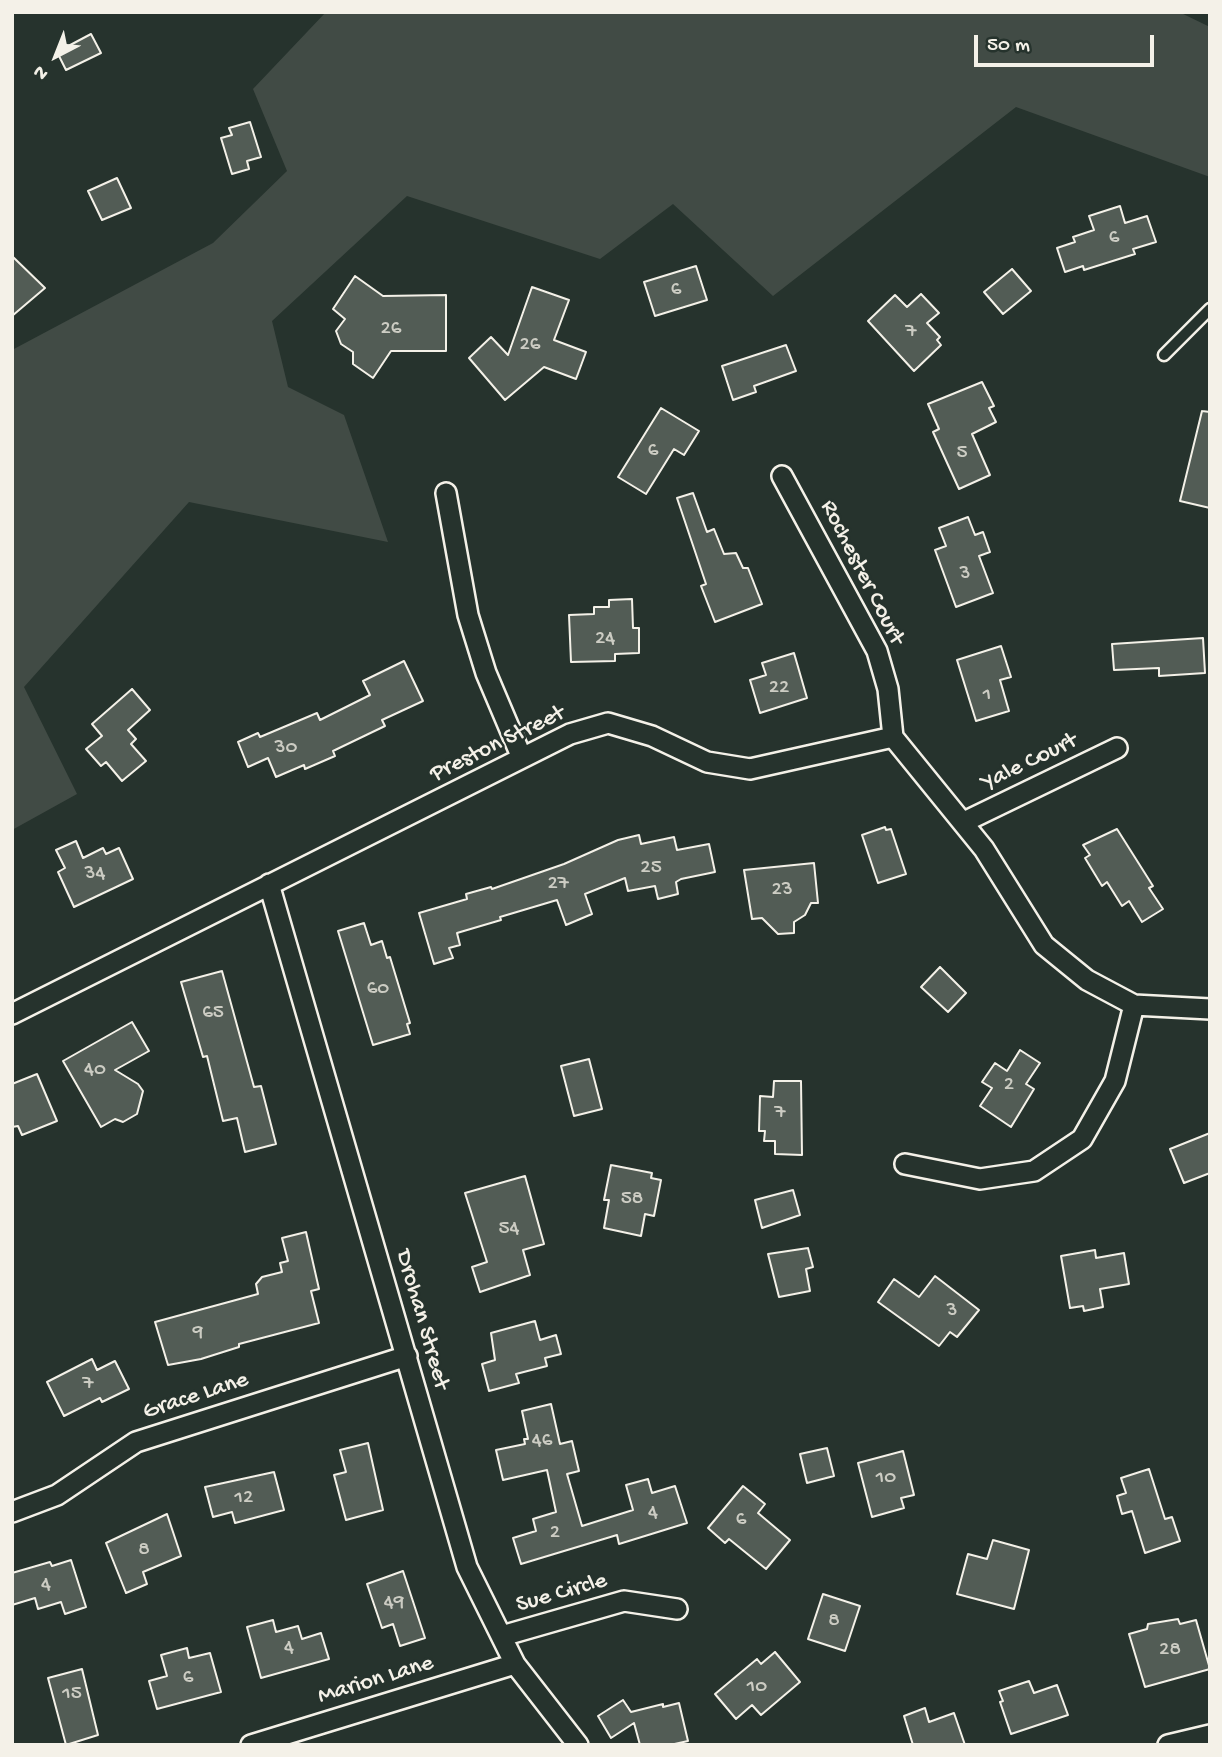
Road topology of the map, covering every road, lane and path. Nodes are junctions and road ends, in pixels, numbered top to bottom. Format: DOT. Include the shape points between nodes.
graph roads {
  1 [pos="1210,309"];
  2 [pos="1164,355"];
  3 [pos="782,476"];
  4 [pos="446,492"];
  5 [pos="893,737"];
  6 [pos="1117,748"];
  7 [pos="522,758"];
  8 [pos="964,822"];
  9 [pos="269,884"];
  10 [pos="1134,1004"];
  11 [pos="1210,1009"];
  12 [pos="12,1014"];
  13 [pos="905,1164"];
  14 [pos="407,1356"];
  15 [pos="12,1512"];
  16 [pos="677,1609"];
  17 [pos="502,1636"];
  18 [pos="515,1664"];
  19 [pos="1210,1735"];
  20 [pos="251,1745"];
  21 [pos="578,1745"];
  22 [pos="1168,1745"];
  1 -- 2 [label="lane"];
  3 -- 5 [label="street, Rochester Court" via="877,651 888,689"];
  4 -- 7 [label="street" via="468,615 486,674"];
  5 -- 7 [label="street, Preston Street" via="750,769 706,762 652,736 608,723 570,734"];
  5 -- 8 [label="street"];
  6 -- 8 [label="street, Yale Court"];
  7 -- 9 [label="street, Preston Street"];
  8 -- 10 [label="street" via="1017,897 1044,945 1087,980"];
  9 -- 12 [label="street, Preston Street"];
  9 -- 14 [label="street, Drohan Street"];
  10 -- 11 [label="street"];
  10 -- 13 [label="street" via="1115,1081 1082,1139 1034,1171 979,1179"];
  14 -- 15 [label="street, Grace Lane" via="135,1442 57,1495"];
  14 -- 17 [label="street, Drohan Street" via="467,1567"];
  16 -- 17 [label="street, Sue Circle" via="624,1601"];
  17 -- 18 [label="street, Drohan Street"];
  18 -- 20 [label="street, Marion Lane"];
  18 -- 21 [label="street, Drohan Street"];
  19 -- 22 [label="street"];
}
